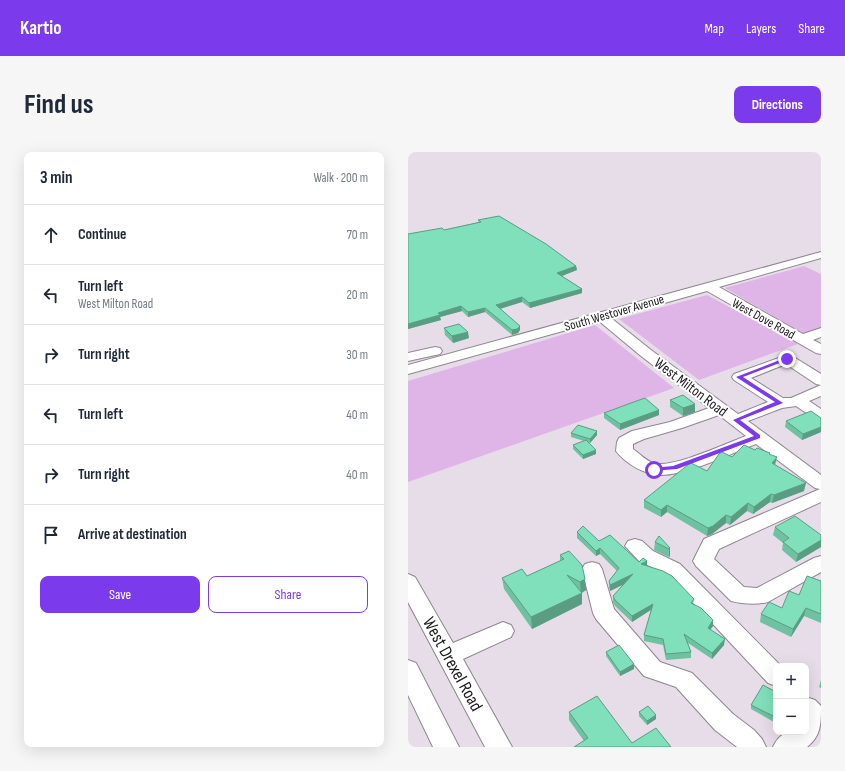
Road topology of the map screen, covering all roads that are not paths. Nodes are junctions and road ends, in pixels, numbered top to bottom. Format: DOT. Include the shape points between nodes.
graph roads {
  1 [pos="821,255"];
  2 [pos="806,259"];
  3 [pos="821,266"];
  4 [pos="708,286"];
  5 [pos="600,316"];
  6 [pos="821,332"];
  7 [pos="803,339"];
  8 [pos="447,347"];
  9 [pos="821,350"];
  10 [pos="408,357"];
  11 [pos="408,370"];
  12 [pos="821,381"];
  13 [pos="821,390"];
  14 [pos="798,400"];
  15 [pos="780,403"];
  16 [pos="720,409"];
  17 [pos="821,416"];
  18 [pos="736,420"];
  19 [pos="758,437"];
  20 [pos="821,484"];
  21 [pos="821,495"];
  22 [pos="635,546"];
  23 [pos="821,563"];
  24 [pos="592,569"];
  25 [pos="408,582"];
  26 [pos="503,631"];
  27 [pos="448,655"];
  28 [pos="408,670"];
  29 [pos="773,673"];
  30 [pos="809,711"];
  31 [pos="809,726"];
  32 [pos="803,735"];
  33 [pos="446,747"];
  34 [pos="499,747"];
  35 [pos="753,747"];
  36 [pos="786,747"];
  1 -- 2 [label="street, South Westover Avenue"];
  2 -- 3 [label="street"];
  2 -- 4 [label="street, South Westover Avenue"];
  4 -- 5 [label="street, South Westover Avenue"];
  4 -- 7 [label="street, West Dove Road"];
  5 -- 11 [label="street, South Westover Avenue"];
  5 -- 16 [label="street, West Milton Road"];
  6 -- 7 [label="street"];
  7 -- 9 [label="street, West Dove Road"];
  8 -- 10 [label="street"];
  12 -- 15 [label="street" via="787,359 739,377"];
  13 -- 14 [label="street"];
  14 -- 15 [label="street"];
  14 -- 17 [label="street"];
  15 -- 18 [label="street"];
  16 -- 18 [label="street, West Milton Road"];
  16 -- 19 [label="street" via="676,425 638,434 625,442 625,451 654,470 674,468"];
  18 -- 19 [label="street, West Milton Road"];
  19 -- 20 [label="street, West Milton Road"];
  21 -- 23 [label="street" via="711,544 703,561 739,595 760,596"];
  22 -- 29 [label="street" via="646,556 674,569"];
  24 -- 35 [label="street" via="604,613 652,669 684,680 724,722 746,738"];
  25 -- 27 [label="street, West Drexel Road"];
  26 -- 27 [label="street"];
  27 -- 34 [label="street, West Drexel Road"];
  28 -- 33 [label="street"];
  30 -- 31 [label="street" via="815,717"];
  32 -- 36 [label="street"];
}
